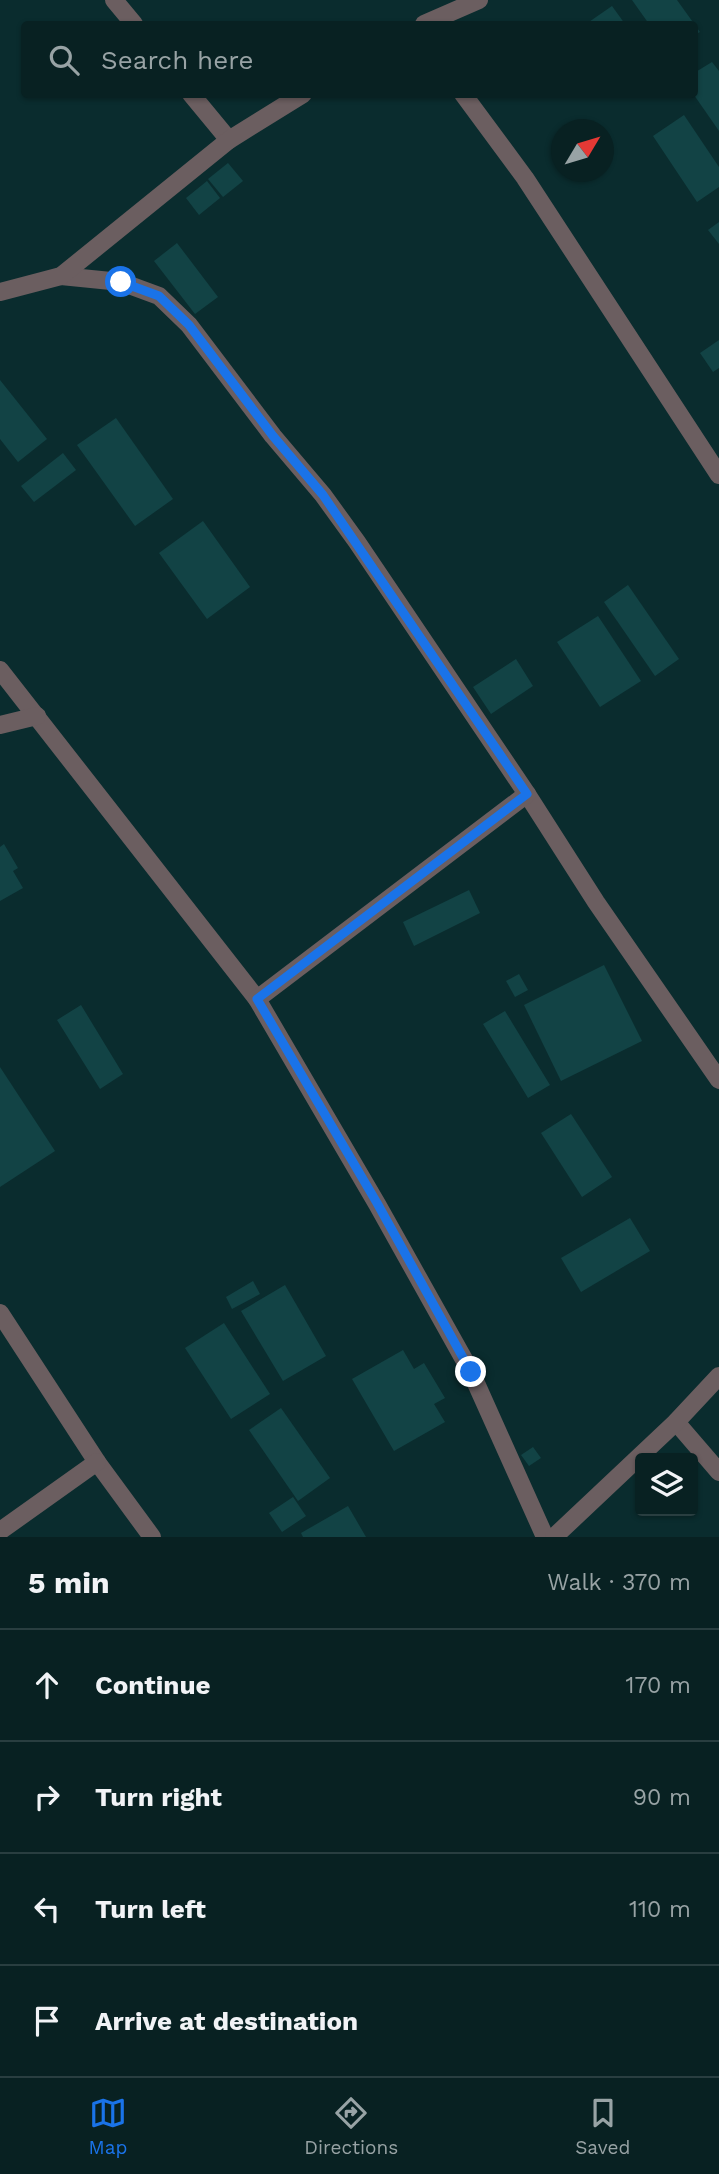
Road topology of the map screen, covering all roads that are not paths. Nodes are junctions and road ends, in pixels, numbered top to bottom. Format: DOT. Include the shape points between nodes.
graph roads {
  1 [pos="114,0"];
  2 [pos="479,0"];
  3 [pos="449,6"];
  4 [pos="132,21"];
  5 [pos="428,21"];
  6 [pos="194,98"];
  7 [pos="297,98"];
  8 [pos="466,98"];
  9 [pos="229,140"];
  10 [pos="61,276"];
  11 [pos="0,292"];
  12 [pos="719,475"];
  13 [pos="0,670"];
  14 [pos="37,716"];
  15 [pos="0,725"];
  16 [pos="527,794"];
  17 [pos="257,999"];
  18 [pos="719,1080"];
  19 [pos="0,1313"];
  20 [pos="719,1376"];
  21 [pos="676,1422"];
  22 [pos="97,1462"];
  23 [pos="719,1472"];
  24 [pos="0,1531"];
  25 [pos="152,1537"];
  26 [pos="545,1537"];
  27 [pos="554,1537"];
  1 -- 4 [label="street"];
  2 -- 3 [label="street"];
  3 -- 5 [label="street"];
  6 -- 9 [label="street"];
  7 -- 9 [label="street"];
  8 -- 12 [label="street" via="525,178"];
  9 -- 10 [label="street"];
  10 -- 11 [label="street"];
  10 -- 16 [label="street" via="121,282 159,296 189,325 323,495"];
  13 -- 14 [label="street"];
  14 -- 15 [label="street"];
  14 -- 17 [label="street"];
  16 -- 17 [label="street"];
  16 -- 18 [label="street"];
  17 -- 26 [label="street" via="471,1372"];
  19 -- 22 [label="street"];
  20 -- 21 [label="street"];
  21 -- 23 [label="street"];
  21 -- 27 [label="street"];
  22 -- 24 [label="street"];
  22 -- 25 [label="street"];
}
